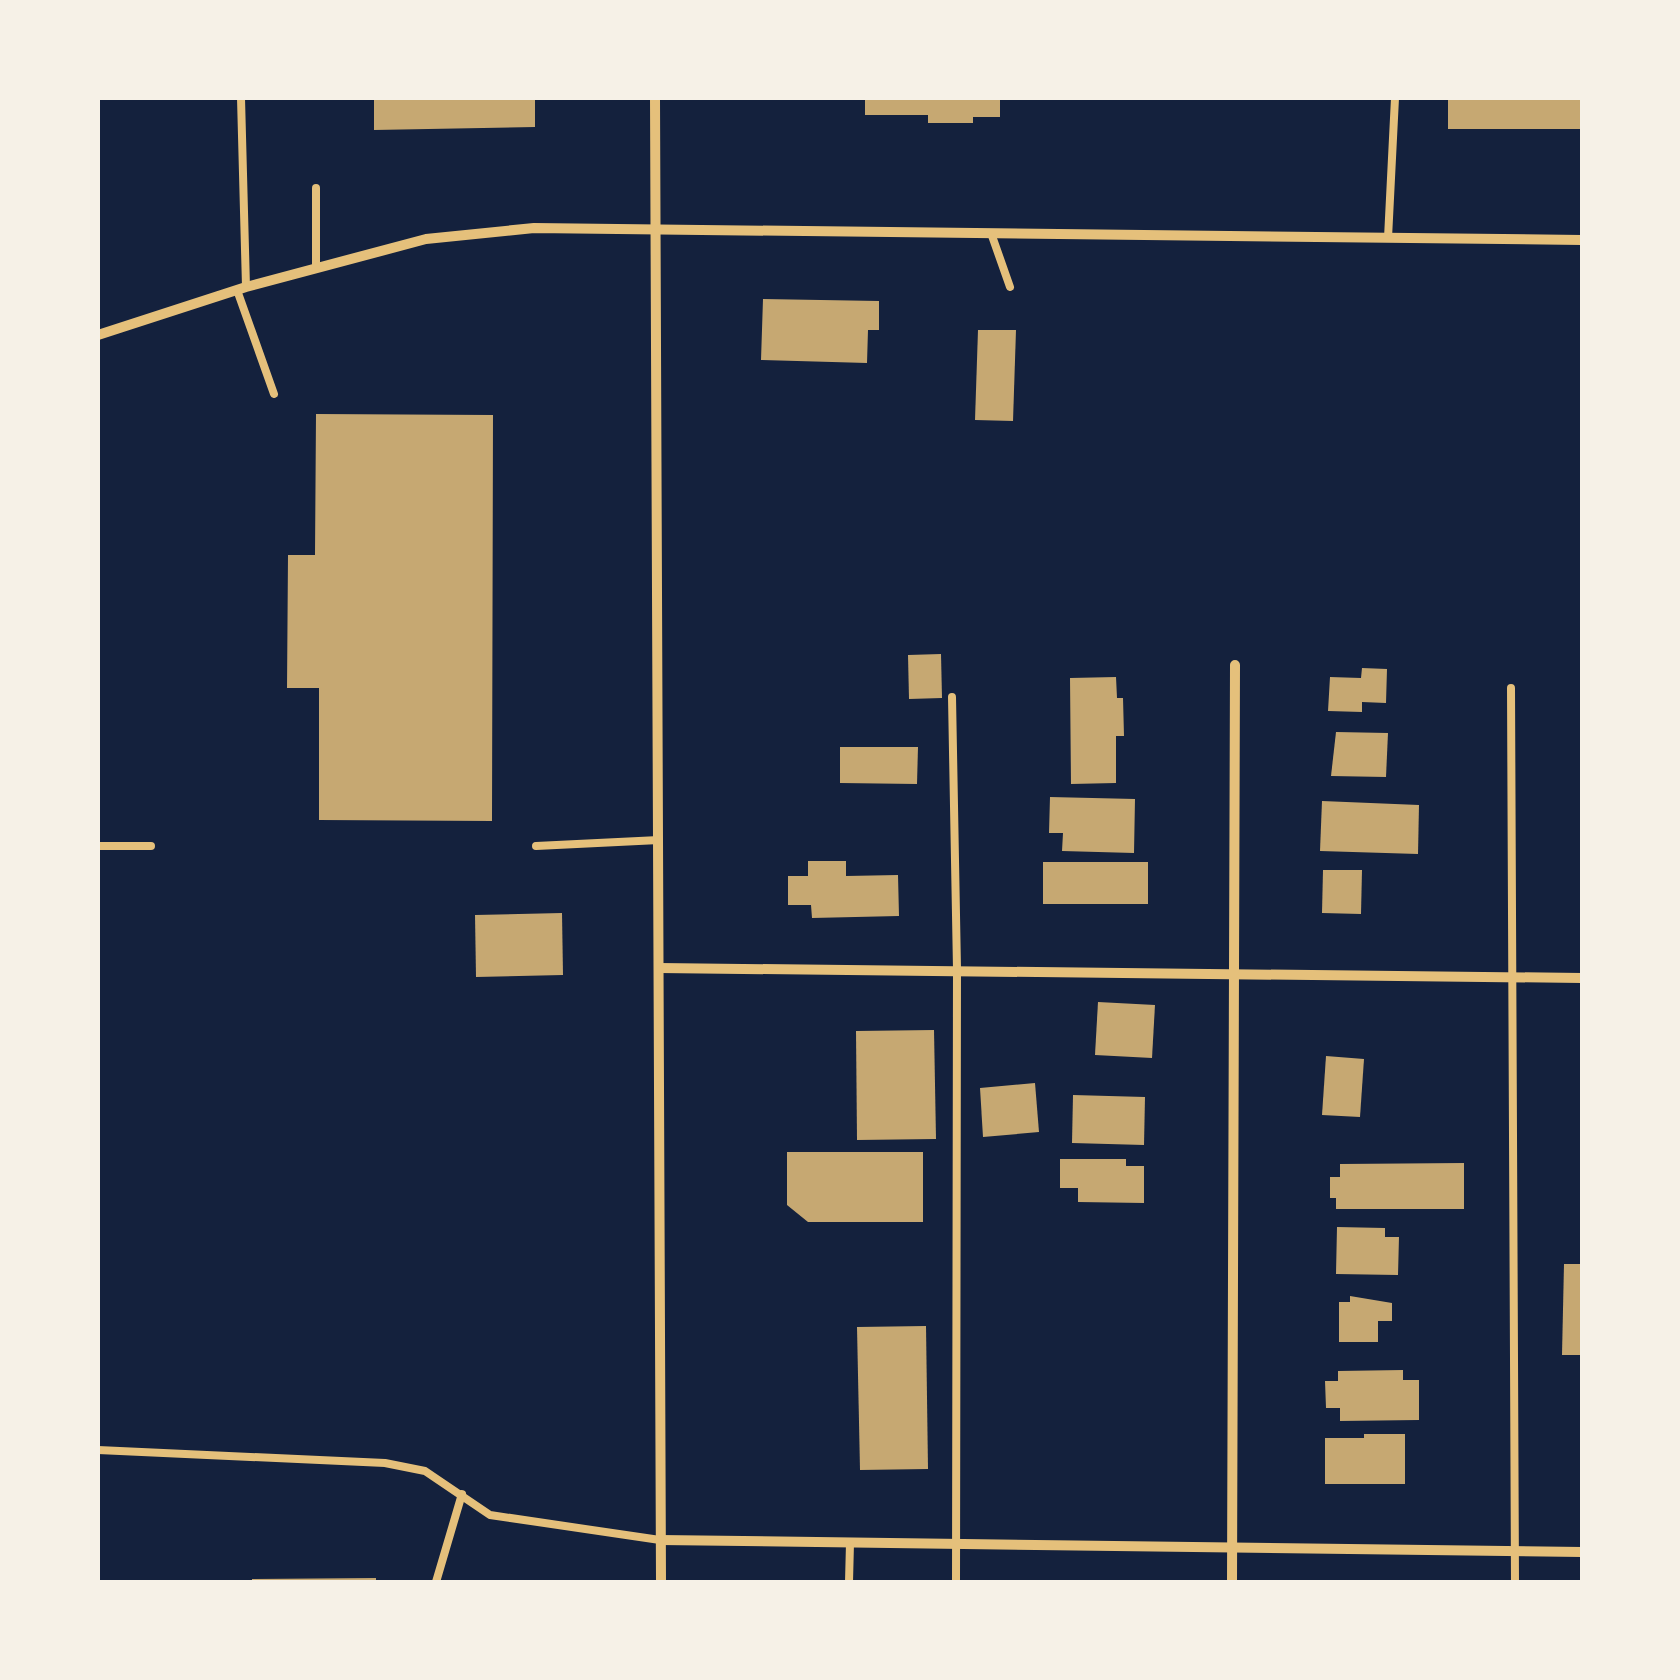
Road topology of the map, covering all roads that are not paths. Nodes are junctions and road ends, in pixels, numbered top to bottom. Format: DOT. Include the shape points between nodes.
graph roads {
  1 [pos="240,98"];
  2 [pos="654,98"];
  3 [pos="1395,98"];
  4 [pos="316,188"];
  5 [pos="655,228"];
  6 [pos="991,233"];
  7 [pos="1388,238"];
  8 [pos="1582,240"];
  9 [pos="316,268"];
  10 [pos="1010,286"];
  11 [pos="242,288"];
  12 [pos="98,335"];
  13 [pos="274,394"];
  14 [pos="1235,665"];
  15 [pos="1511,688"];
  16 [pos="952,697"];
  17 [pos="658,840"];
  18 [pos="98,846"];
  19 [pos="151,846"];
  20 [pos="536,846"];
  21 [pos="659,968"];
  22 [pos="957,969"];
  23 [pos="1234,972"];
  24 [pos="1509,976"];
  25 [pos="1582,978"];
  26 [pos="98,1450"];
  27 [pos="462,1494"];
  28 [pos="660,1540"];
  29 [pos="850,1543"];
  30 [pos="955,1545"];
  31 [pos="1232,1548"];
  32 [pos="1516,1551"];
  33 [pos="1582,1552"];
  34 [pos="436,1582"];
  35 [pos="660,1582"];
  36 [pos="849,1582"];
  37 [pos="956,1582"];
  38 [pos="1232,1582"];
  39 [pos="1516,1582"];
  1 -- 11 [label="lane"];
  2 -- 5 [label="street"];
  3 -- 7 [label="lane"];
  4 -- 9 [label="lane"];
  5 -- 6 [label="street"];
  5 -- 9 [label="street" via="534,228 426,239"];
  5 -- 17 [label="street"];
  6 -- 7 [label="street"];
  6 -- 10 [label="lane"];
  7 -- 8 [label="street"];
  9 -- 11 [label="street"];
  11 -- 12 [label="street"];
  11 -- 13 [label="lane"];
  14 -- 23 [label="street"];
  15 -- 24 [label="lane"];
  16 -- 22 [label="lane"];
  17 -- 20 [label="lane"];
  17 -- 21 [label="street"];
  18 -- 19 [label="lane"];
  21 -- 22 [label="street"];
  21 -- 28 [label="street"];
  22 -- 23 [label="street"];
  22 -- 30 [label="lane"];
  23 -- 24 [label="street"];
  23 -- 31 [label="street"];
  24 -- 25 [label="street"];
  24 -- 32 [label="lane"];
  26 -- 27 [label="lane" via="385,1463 425,1470"];
  27 -- 28 [label="lane" via="490,1515"];
  27 -- 34 [label="lane"];
  28 -- 29 [label="street"];
  28 -- 35 [label="street"];
  29 -- 30 [label="street"];
  29 -- 36 [label="lane"];
  30 -- 31 [label="street"];
  30 -- 37 [label="lane"];
  31 -- 32 [label="street"];
  31 -- 38 [label="street"];
  32 -- 33 [label="street"];
  32 -- 39 [label="lane"];
}
